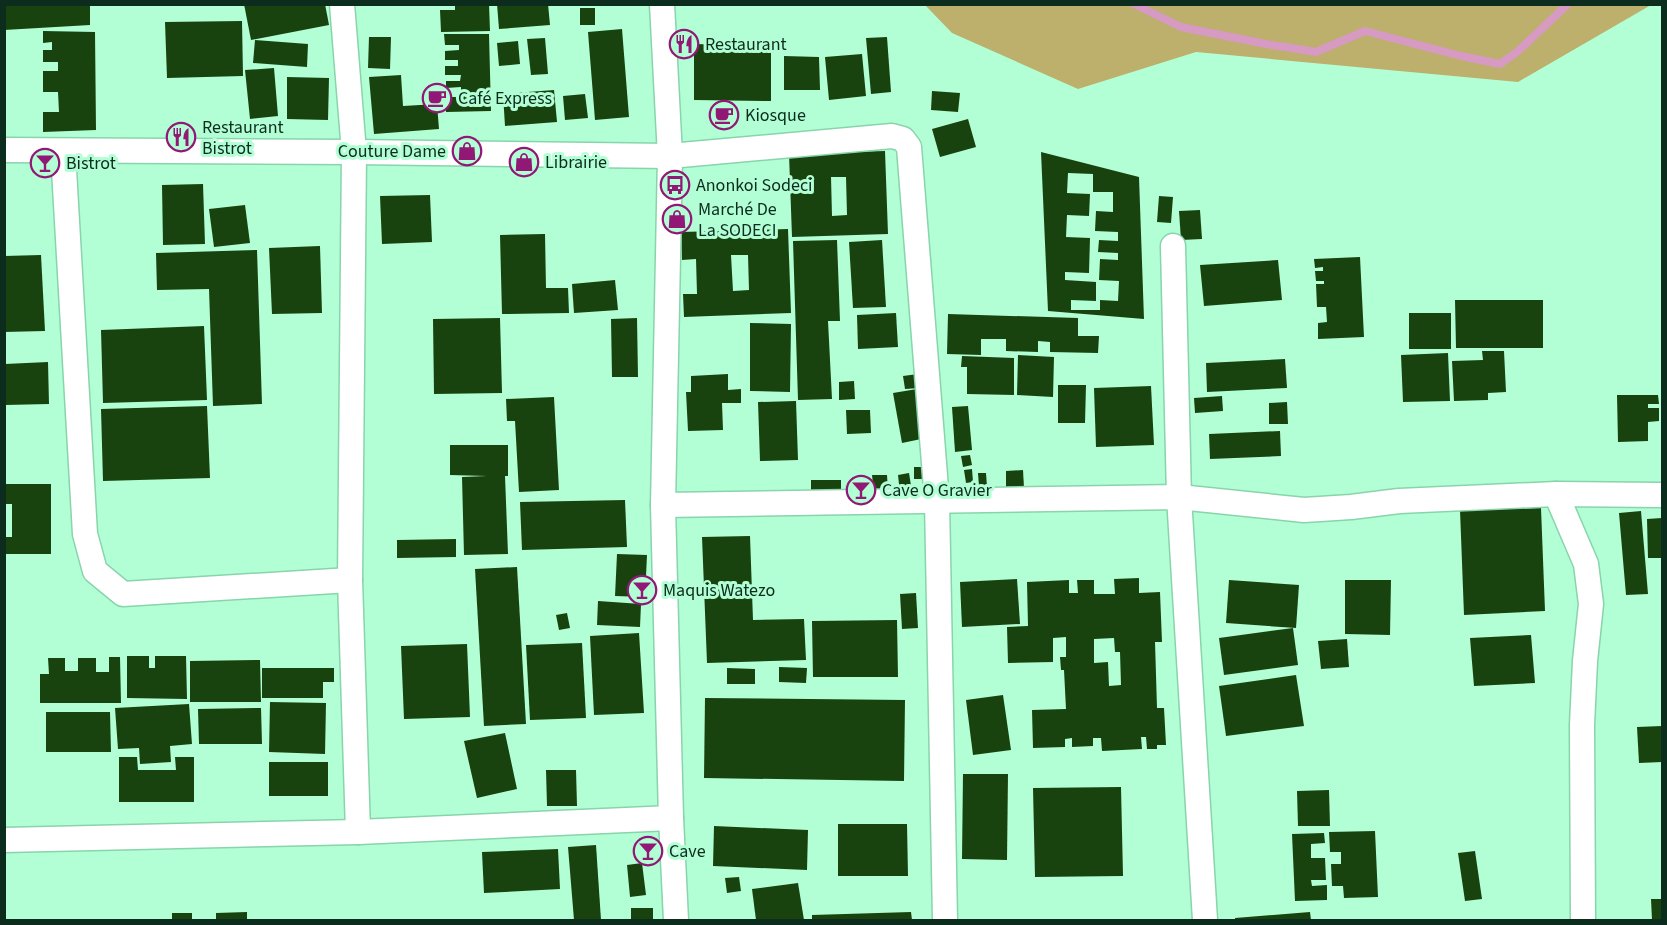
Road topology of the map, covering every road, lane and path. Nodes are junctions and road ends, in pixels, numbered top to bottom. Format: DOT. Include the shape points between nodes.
graph roads {
  1 [pos="342,4"];
  2 [pos="662,4"];
  3 [pos="4,150"];
  4 [pos="63,152"];
  5 [pos="354,152"];
  6 [pos="670,156"];
  7 [pos="1173,246"];
  8 [pos="1556,494"];
  9 [pos="1662,495"];
  10 [pos="1179,497"];
  11 [pos="937,501"];
  12 [pos="663,505"];
  13 [pos="350,580"];
  14 [pos="671,818"];
  15 [pos="358,832"];
  16 [pos="4,840"];
  17 [pos="676,921"];
  18 [pos="945,921"];
  19 [pos="1204,921"];
  20 [pos="1583,921"];
  1 -- 5 [label="street"];
  2 -- 6 [label="street"];
  3 -- 4 [label="street"];
  4 -- 5 [label="street"];
  4 -- 13 [label="street" via="85,534 95,571 123,594"];
  5 -- 6 [label="street"];
  5 -- 13 [label="street"];
  6 -- 11 [label="street" via="892,136 903,139 909,147"];
  6 -- 12 [label="street"];
  7 -- 10 [label="street"];
  8 -- 9 [label="street"];
  8 -- 10 [label="street" via="1304,510"];
  8 -- 20 [label="street" via="1586,564 1591,604 1582,725"];
  10 -- 11 [label="street"];
  10 -- 19 [label="street"];
  11 -- 12 [label="street"];
  11 -- 18 [label="street"];
  12 -- 14 [label="street"];
  13 -- 15 [label="street"];
  14 -- 15 [label="street"];
  14 -- 17 [label="street"];
  15 -- 16 [label="street"];
}
